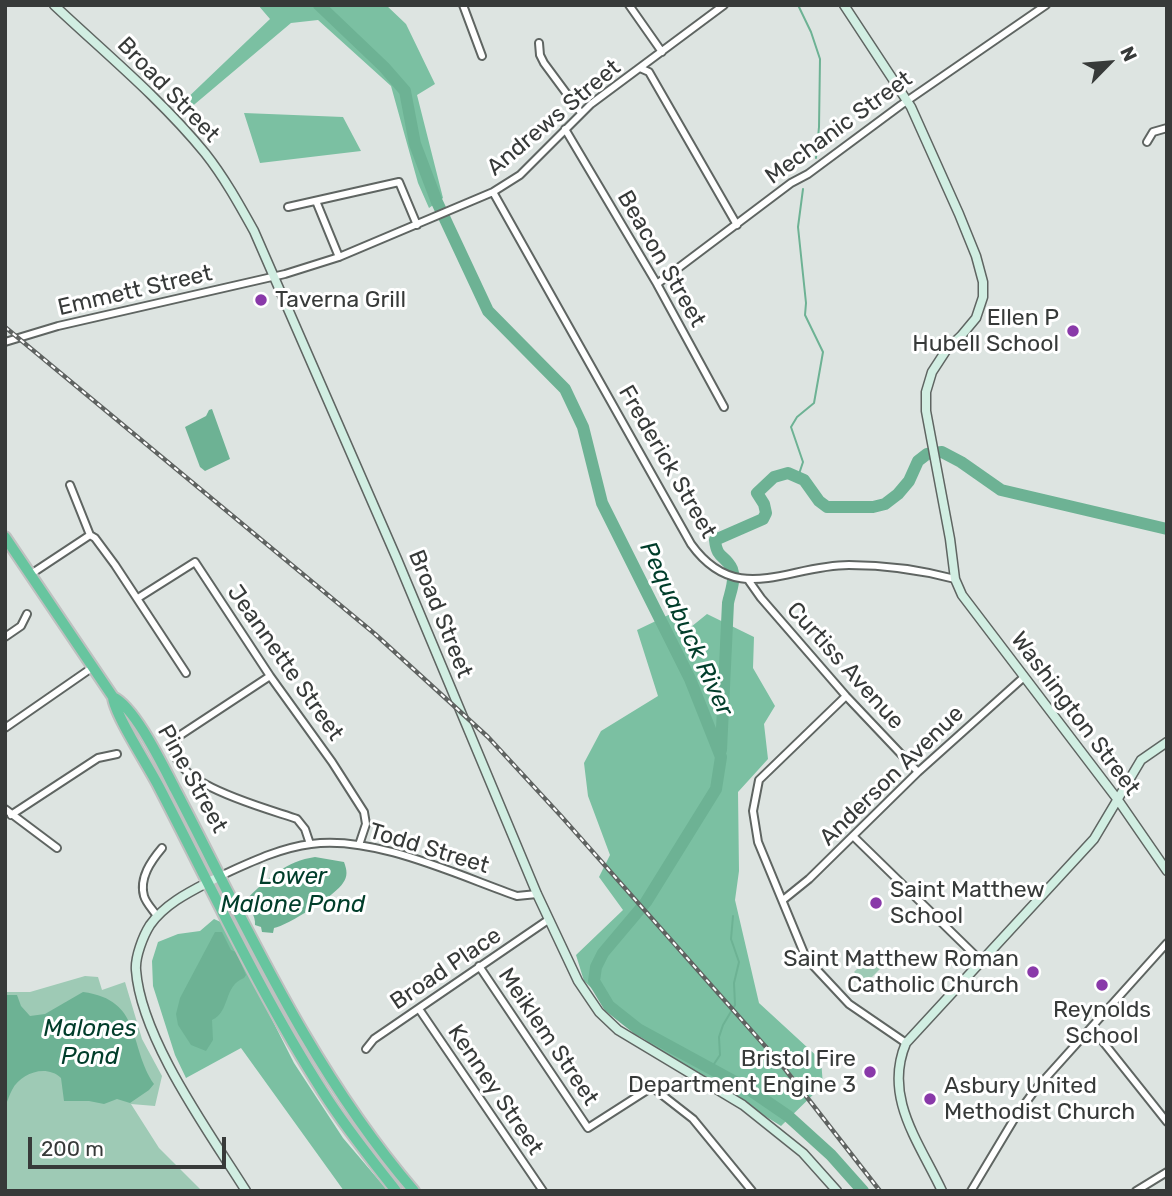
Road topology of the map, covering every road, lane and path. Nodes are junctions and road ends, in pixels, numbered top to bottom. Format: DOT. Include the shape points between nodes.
graph roads {
  1 [pos="54,5"];
  2 [pos="463,5"];
  3 [pos="629,5"];
  4 [pos="724,5"];
  5 [pos="844,5"];
  6 [pos="1046,5"];
  7 [pos="539,43"];
  8 [pos="662,52"];
  9 [pos="481,56"];
  10 [pos="640,68"];
  11 [pos="907,100"];
  12 [pos="581,113"];
  13 [pos="1167,128"];
  14 [pos="565,129"];
  15 [pos="1147,142"];
  16 [pos="493,192"];
  17 [pos="316,201"];
  18 [pos="288,207"];
  19 [pos="417,225"];
  20 [pos="737,225"];
  21 [pos="339,257"];
  22 [pos="274,277"];
  23 [pos="657,284"];
  24 [pos="5,342"];
  25 [pos="724,407"];
  26 [pos="69,485"];
  27 [pos="90,535"];
  28 [pos="7,543"];
  29 [pos="31,574"];
  30 [pos="955,579"];
  31 [pos="750,580"];
  32 [pos="138,598"];
  33 [pos="27,614"];
  34 [pos="5,637"];
  35 [pos="93,667"];
  36 [pos="186,673"];
  37 [pos="270,676"];
  38 [pos="1024,677"];
  39 [pos="846,696"];
  40 [pos="113,697"];
  41 [pos="5,728"];
  42 [pos="1167,743"];
  43 [pos="117,754"];
  44 [pos="918,772"];
  45 [pos="1118,800"];
  46 [pos="5,809"];
  47 [pos="11,815"];
  48 [pos="854,837"];
  49 [pos="310,844"];
  50 [pos="359,845"];
  51 [pos="57,848"];
  52 [pos="162,848"];
  53 [pos="1167,871"];
  54 [pos="220,876"];
  55 [pos="209,882"];
  56 [pos="537,894"];
  57 [pos="783,900"];
  58 [pos="158,916"];
  59 [pos="548,920"];
  60 [pos="1167,943"];
  61 [pos="982,962"];
  62 [pos="479,966"];
  63 [pos="419,1009"];
  64 [pos="1090,1029"];
  65 [pos="906,1042"];
  66 [pos="366,1049"];
  67 [pos="1167,1122"];
  68 [pos="1167,1172"];
  69 [pos="246,1191"];
  70 [pos="396,1191"];
  71 [pos="414,1191"];
  72 [pos="543,1191"];
  73 [pos="752,1191"];
  74 [pos="837,1191"];
  75 [pos="942,1191"];
  76 [pos="971,1191"];
  77 [pos="1136,1191"];
  1 -- 22 [label="main road, Broad Street" via="159,102 206,155 254,230"];
  2 -- 9 [label="street"];
  3 -- 8 [label="street"];
  4 -- 8 [label="street, Andrews Street"];
  5 -- 11 [label="main road"];
  6 -- 11 [label="street, Mechanic Street"];
  7 -- 12 [label="street" via="544,64"];
  8 -- 10 [label="street, Andrews Street"];
  10 -- 12 [label="street, Andrews Street"];
  10 -- 20 [label="street" via="649,72"];
  11 -- 20 [label="street, Mechanic Street"];
  11 -- 30 [label="main road" via="959,214 983,282 976,318 947,349 926,392"];
  12 -- 14 [label="street, Andrews Street"];
  13 -- 15 [label="street" via="1153,132"];
  14 -- 16 [label="street, Andrews Street" via="520,175"];
  14 -- 23 [label="street, Beacon Street"];
  16 -- 19 [label="street, Andrews Street"];
  16 -- 31 [label="street, Frederick Street" via="691,544 701,558 726,575"];
  17 -- 18 [label="street"];
  17 -- 19 [label="street" via="400,183"];
  17 -- 21 [label="street"];
  19 -- 21 [label="street, Andrews Street"];
  20 -- 23 [label="street, Mechanic Street"];
  21 -- 22 [label="street, Andrews Street"];
  22 -- 24 [label="street, Emmett Street"];
  22 -- 56 [label="main road, Broad Street"];
  23 -- 25 [label="street, Beacon Street"];
  26 -- 27 [label="street"];
  27 -- 29 [label="street"];
  27 -- 32 [label="street"];
  28 -- 29 [label="highway, Pine Street"];
  29 -- 35 [label="highway, Pine Street"];
  30 -- 31 [label="street, Frederick Street" via="846,564"];
  30 -- 38 [label="main road, Washington Street"];
  31 -- 39 [label="street, Curtiss Avenue"];
  32 -- 36 [label="street"];
  32 -- 37 [label="street, Jeannette Street" via="195,562"];
  33 -- 34 [label="street" via="21,626"];
  35 -- 40 [label="highway, Pine Street"];
  35 -- 41 [label="street"];
  37 -- 49 [label="street" via="179,736 174,752 195,779 214,790 296,820"];
  37 -- 50 [label="street, Jeannette Street" via="363,812 366,824"];
  38 -- 44 [label="street, Anderson Avenue"];
  38 -- 45 [label="main road, Washington Street"];
  39 -- 44 [label="street, Curtiss Avenue"];
  39 -- 57 [label="street" via="759,780 753,811 758,842"];
  40 -- 54 [label="highway, Pine Street" via="122,701 142,729"];
  40 -- 55 [label="highway, Pine Street"];
  42 -- 45 [label="main road" via="1141,760"];
  43 -- 47 [label="street" via="98,758"];
  44 -- 48 [label="street, Anderson Avenue"];
  45 -- 53 [label="main road, Washington Street"];
  45 -- 61 [label="main road" via="1094,839"];
  46 -- 47 [label="street"];
  47 -- 51 [label="street"];
  48 -- 57 [label="street, Anderson Avenue"];
  48 -- 61 [label="street"];
  49 -- 50 [label="street, Todd Street"];
  49 -- 54 [label="street, Todd Street" via="264,856"];
  50 -- 56 [label="street, Todd Street" via="517,896"];
  52 -- 58 [label="street" via="149,862 144,884 144,898"];
  54 -- 55 [label="main road"];
  54 -- 71 [label="highway, Pine Street" via="315,1056 355,1117"];
  55 -- 58 [label="main road"];
  55 -- 70 [label="highway, Pine Street" via="304,1063"];
  56 -- 59 [label="main road, Broad Street"];
  57 -- 65 [label="street" via="810,964 855,1009"];
  58 -- 69 [label="main road" via="146,933 135,967 140,1000 160,1048"];
  59 -- 62 [label="street, Broad Place"];
  59 -- 74 [label="main road, Broad Street" via="578,981 618,1030 743,1105 803,1153"];
  60 -- 64 [label="street"];
  61 -- 65 [label="main road"];
  62 -- 63 [label="street, Broad Place"];
  62 -- 73 [label="street, Meiklem Street" via="588,1128 652,1087 693,1119"];
  63 -- 66 [label="street, Broad Place"];
  63 -- 72 [label="street, Kenney Street"];
  64 -- 67 [label="street"];
  64 -- 76 [label="street" via="1035,1090"];
  65 -- 75 [label="main road" via="897,1072 900,1098"];
  68 -- 77 [label="street"];
}
